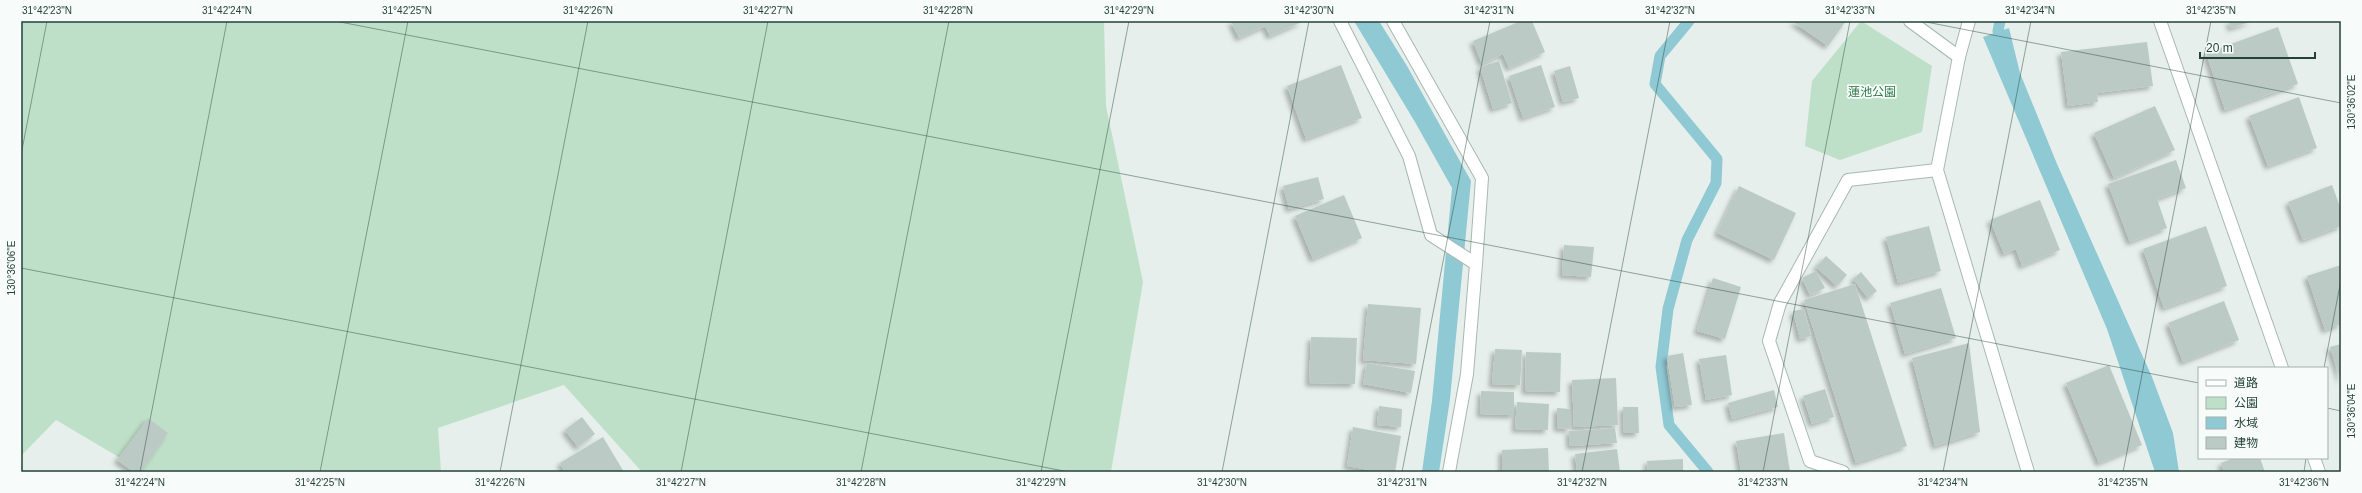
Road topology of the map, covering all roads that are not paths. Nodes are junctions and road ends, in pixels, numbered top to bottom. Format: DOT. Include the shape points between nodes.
graph roads {
  1 [pos="1340,21"];
  2 [pos="1393,21"];
  3 [pos="1910,21"];
  4 [pos="1969,21"];
  5 [pos="2160,21"];
  6 [pos="1959,57"];
  7 [pos="1937,170"];
  8 [pos="1475,264"];
  9 [pos="2282,367"];
  10 [pos="2314,459"];
  11 [pos="1449,472"];
  12 [pos="1844,472"];
  13 [pos="2028,472"];
  14 [pos="2319,472"];
  1 -- 8 [label="street" via="1409,156 1431,235"];
  2 -- 8 [label="street" via="1482,178"];
  3 -- 6 [label="street"];
  4 -- 6 [label="street"];
  5 -- 9 [label="street"];
  6 -- 7 [label="street"];
  7 -- 12 [label="street" via="1848,180 1780,304 1769,341 1810,461"];
  7 -- 13 [label="street"];
  8 -- 11 [label="street" via="1467,374"];
  10 -- 14 [label="street"];
}
